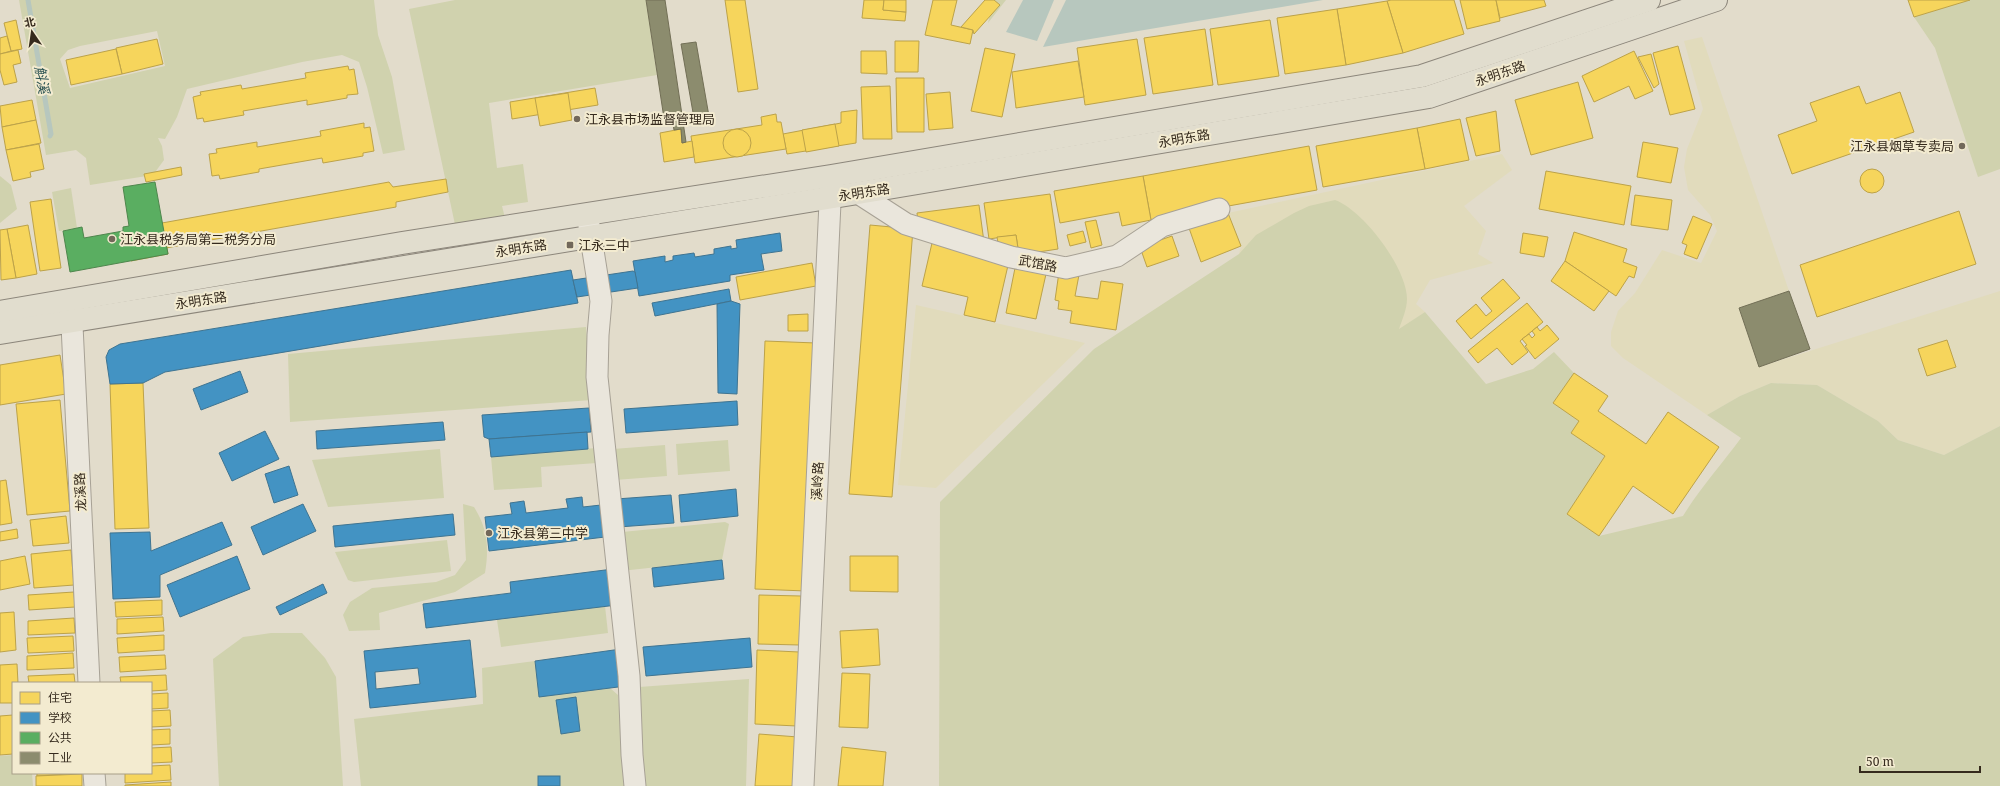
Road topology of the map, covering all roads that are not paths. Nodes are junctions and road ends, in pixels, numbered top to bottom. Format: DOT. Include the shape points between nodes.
graph roads {
  1 [pos="1649,0"];
  2 [pos="1716,0"];
  3 [pos="831,176"];
  4 [pos="858,193"];
  5 [pos="830,198"];
  6 [pos="1219,210"];
  7 [pos="587,214"];
  8 [pos="591,237"];
  9 [pos="71,311"];
  10 [pos="0,312"];
  11 [pos="0,333"];
  12 [pos="89,682"];
  13 [pos="94,774"];
  14 [pos="94,786"];
  15 [pos="635,786"];
  16 [pos="803,786"];
  1 -- 3 [label="main road, 永明东路" via="1422,76"];
  2 -- 4 [label="main road, 永明东路" via="1429,97"];
  3 -- 5 [label="street, 溪岭路"];
  3 -- 7 [label="main road, 永明东路"];
  4 -- 5 [label="main road, 永明东路"];
  4 -- 6 [label="street, 武馆路" via="906,224 1011,258 1066,268 1116,256 1162,226"];
  5 -- 8 [label="main road, 永明东路"];
  5 -- 16 [label="street, 溪岭路"];
  7 -- 8 [label="street"];
  7 -- 9 [label="main road, 永明东路" via="402,243"];
  8 -- 9 [label="main road, 永明东路"];
  8 -- 15 [label="street" via="601,301 597,377 629,676"];
  9 -- 10 [label="main road, 永明东路"];
  9 -- 11 [label="main road, 永明东路"];
  9 -- 12 [label="street, 龙溪路"];
  13 -- 14 [label="street"];
}
